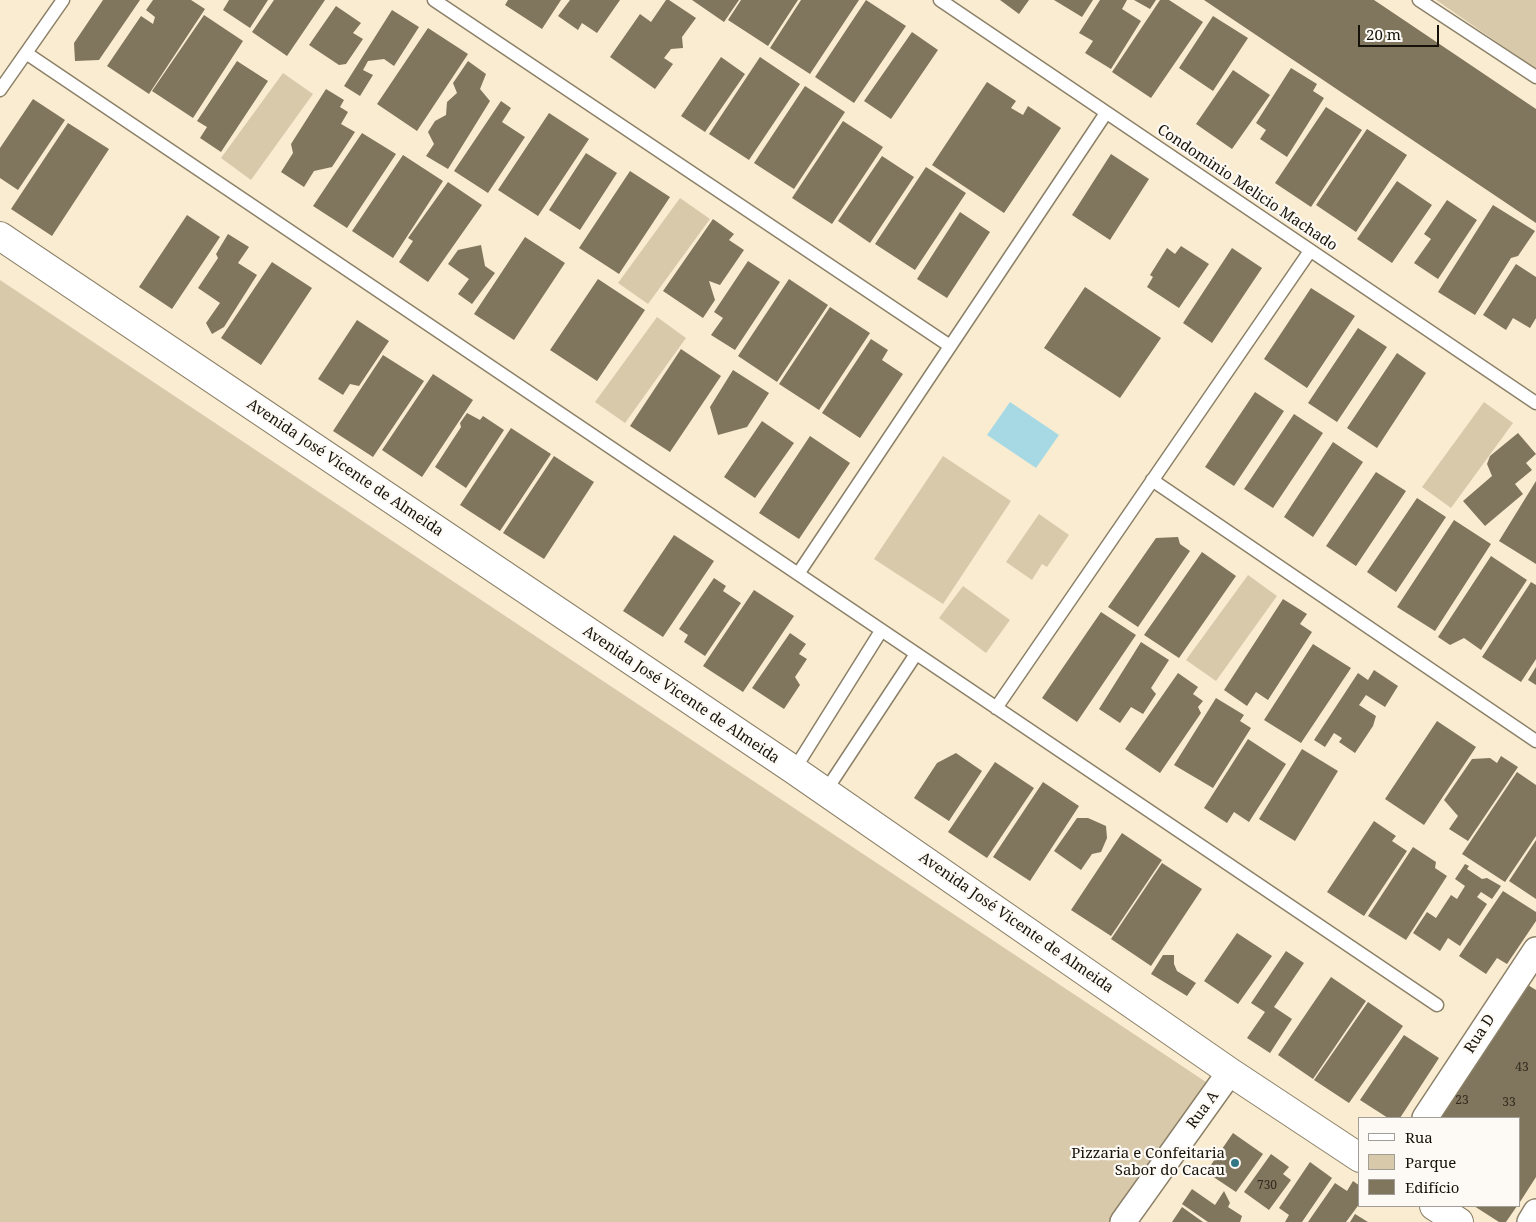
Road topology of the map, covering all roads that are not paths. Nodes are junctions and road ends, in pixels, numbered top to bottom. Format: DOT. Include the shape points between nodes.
graph roads {
  1 [pos="63,0"];
  2 [pos="434,0"];
  3 [pos="940,0"];
  4 [pos="1419,0"];
  5 [pos="26,53"];
  6 [pos="1536,77"];
  7 [pos="0,90"];
  8 [pos="1106,113"];
  9 [pos="0,236"];
  10 [pos="1310,250"];
  11 [pos="950,346"];
  12 [pos="1536,403"];
  13 [pos="1152,480"];
  14 [pos="798,574"];
  15 [pos="881,631"];
  16 [pos="916,654"];
  17 [pos="996,708"];
  18 [pos="1536,741"];
  19 [pos="794,770"];
  20 [pos="825,792"];
  21 [pos="1533,960"];
  22 [pos="1437,1005"];
  23 [pos="1230,1072"];
  24 [pos="1426,1117"];
  25 [pos="1358,1157"];
  26 [pos="1536,1212"];
  27 [pos="1123,1222"];
  28 [pos="1530,1222"];
  1 -- 5 [label="lane"];
  2 -- 11 [label="lane"];
  3 -- 8 [label="lane, Condominio Melicio Machado"];
  4 -- 6 [label="lane"];
  5 -- 7 [label="lane"];
  5 -- 14 [label="lane"];
  8 -- 10 [label="lane, Condominio Melicio Machado"];
  8 -- 11 [label="lane"];
  9 -- 19 [label="street, Avenida José Vicente de Almeida"];
  10 -- 12 [label="lane, Condominio Melicio Machado"];
  10 -- 13 [label="lane"];
  11 -- 14 [label="lane"];
  13 -- 17 [label="lane"];
  13 -- 18 [label="lane"];
  14 -- 15 [label="lane"];
  15 -- 16 [label="lane"];
  15 -- 19 [label="lane"];
  16 -- 17 [label="lane"];
  16 -- 20 [label="lane"];
  17 -- 22 [label="lane"];
  19 -- 20 [label="street, Avenida José Vicente de Almeida"];
  20 -- 23 [label="street, Avenida José Vicente de Almeida"];
  21 -- 24 [label="street, Rua D"];
  23 -- 25 [label="street, Avenida José Vicente de Almeida"];
  23 -- 27 [label="street, Rua A"];
  26 -- 28 [label="street"];
}
